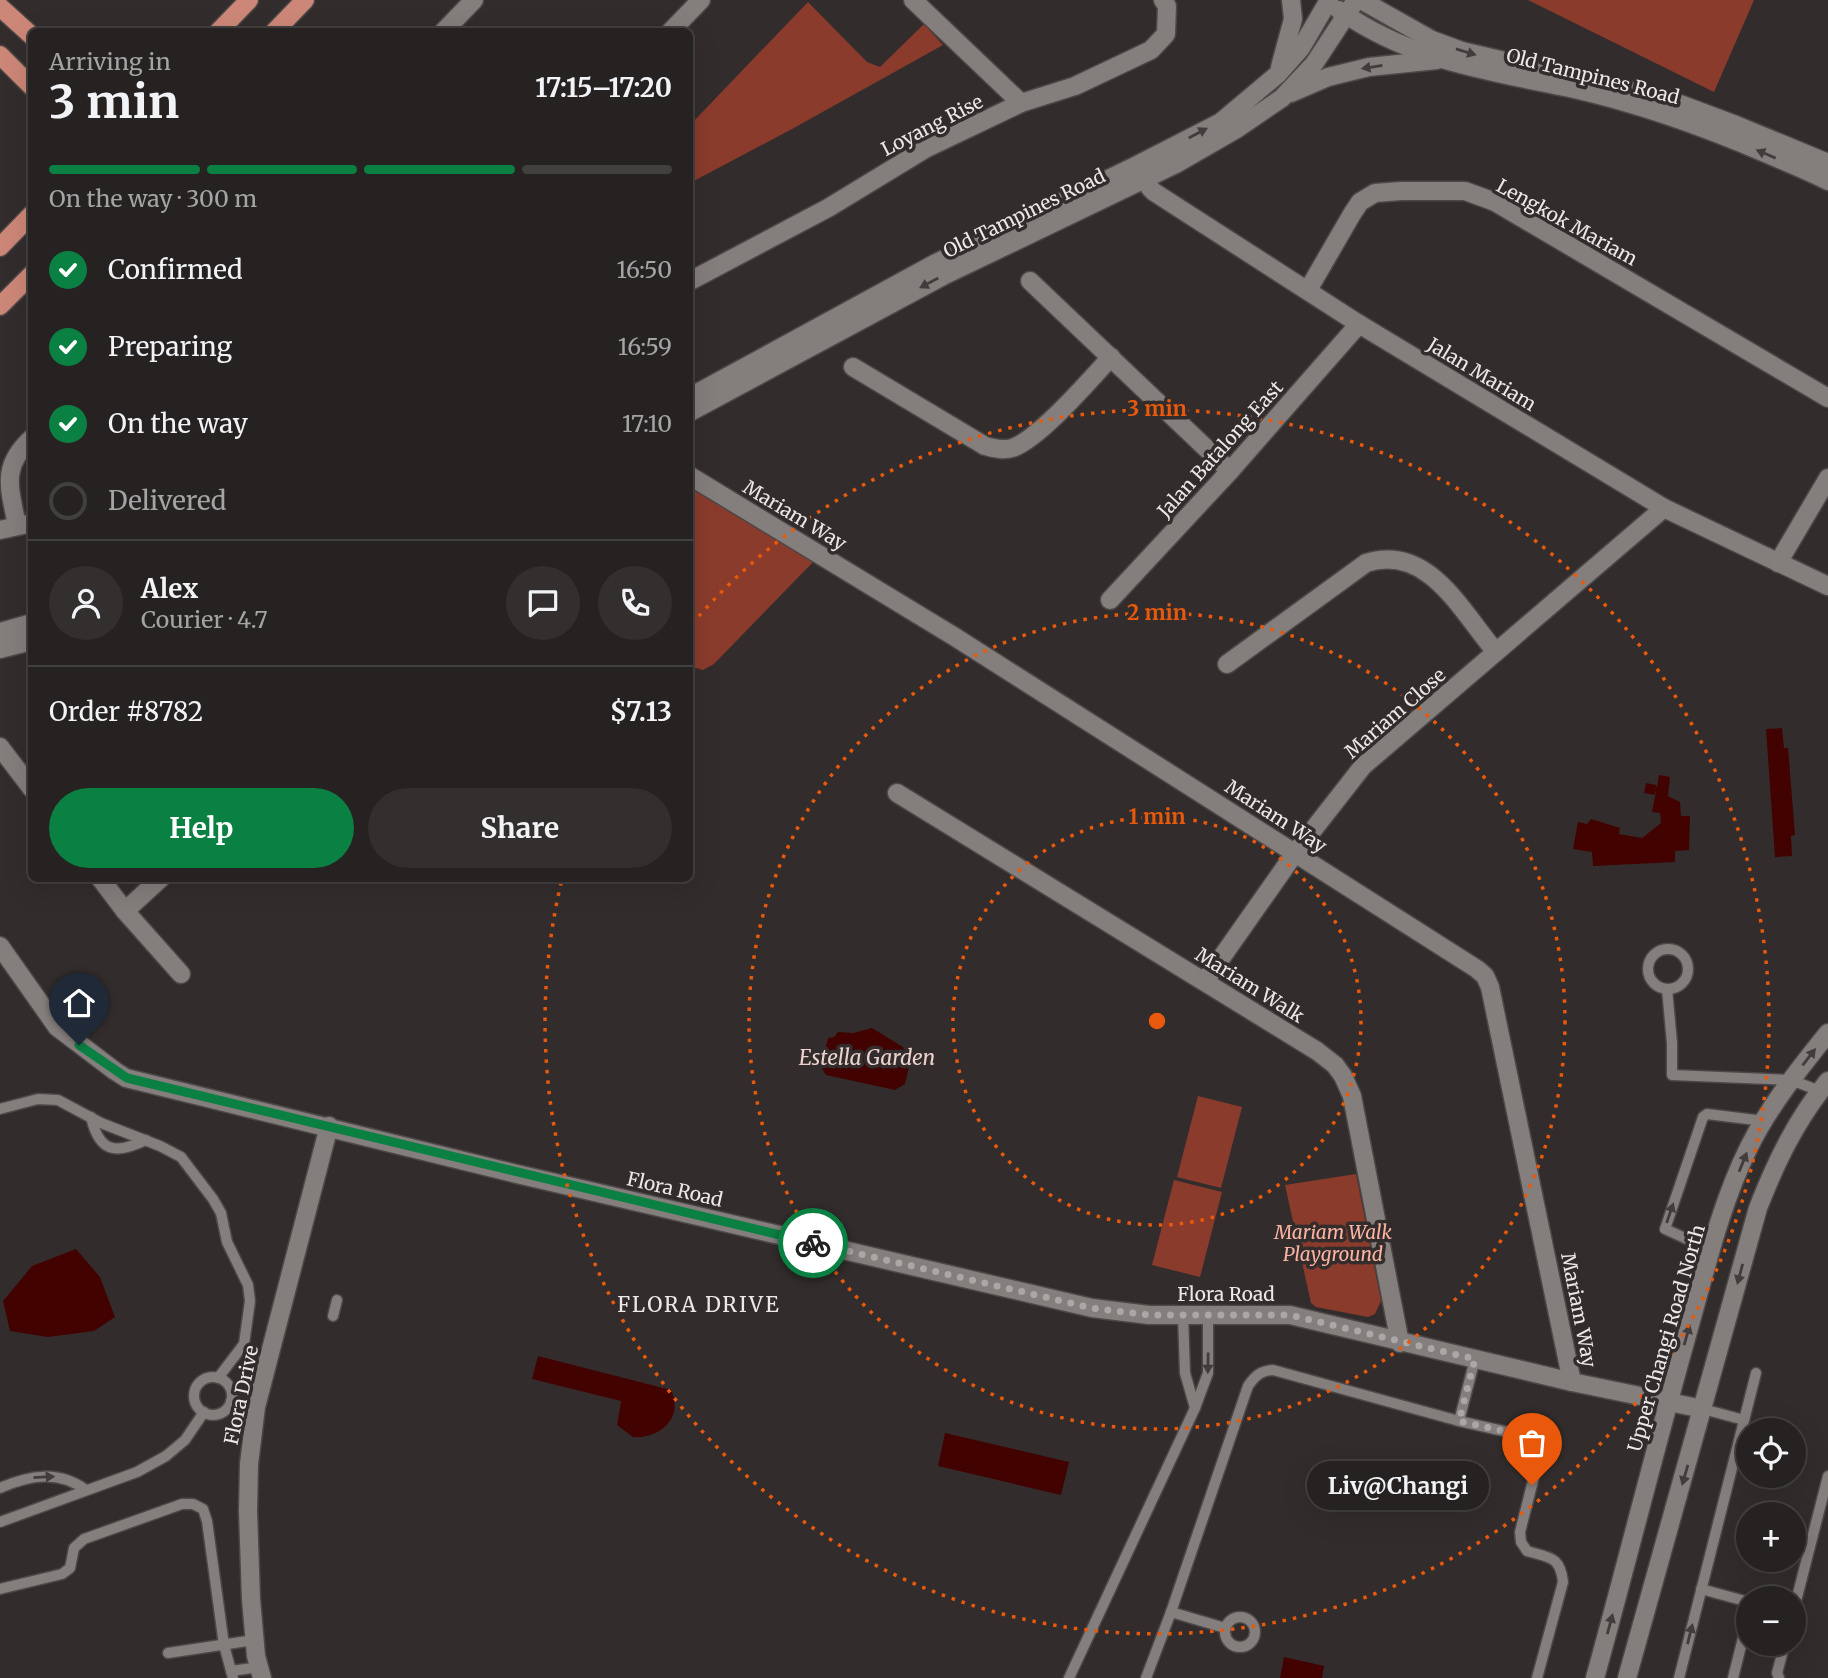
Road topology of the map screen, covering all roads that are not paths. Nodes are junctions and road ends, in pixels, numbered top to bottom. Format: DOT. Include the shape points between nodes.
graph roads {
  1 [pos="249,0"];
  2 [pos="305,0"];
  3 [pos="474,0"];
  4 [pos="701,0"];
  5 [pos="914,0"];
  6 [pos="1163,0"];
  7 [pos="1291,0"];
  8 [pos="1361,0"];
  9 [pos="1327,1"];
  10 [pos="0,7"];
  11 [pos="1351,8"];
  12 [pos="222,28"];
  13 [pos="278,28"];
  14 [pos="447,28"];
  15 [pos="674,28"];
  16 [pos="28,32"];
  17 [pos="0,55"];
  18 [pos="1440,60"];
  19 [pos="1278,74"];
  20 [pos="28,84"];
  21 [pos="1282,97"];
  22 [pos="1021,103"];
  23 [pos="1828,163"];
  24 [pos="1141,171"];
  25 [pos="1828,181"];
  26 [pos="28,218"];
  27 [pos="0,247"];
  28 [pos="28,278"];
  29 [pos="693,279"];
  30 [pos="1030,281"];
  31 [pos="1308,290"];
  32 [pos="0,306"];
  33 [pos="1359,324"];
  34 [pos="1111,357"];
  35 [pos="853,367"];
  36 [pos="693,395"];
  37 [pos="1828,398"];
  38 [pos="693,410"];
  39 [pos="28,442"];
  40 [pos="1230,471"];
  41 [pos="693,478"];
  42 [pos="1828,478"];
  43 [pos="1664,508"];
  44 [pos="16,526"];
  45 [pos="1778,563"];
  46 [pos="1828,586"];
  47 [pos="1110,600"];
  48 [pos="28,624"];
  49 [pos="0,632"];
  50 [pos="28,641"];
  51 [pos="0,649"];
  52 [pos="1496,652"];
  53 [pos="1227,664"];
  54 [pos="0,747"];
  55 [pos="28,784"];
  56 [pos="897,793"];
  57 [pos="1295,853"];
  58 [pos="103,882"];
  59 [pos="157,882"];
  60 [pos="125,911"];
  61 [pos="0,946"];
  62 [pos="181,974"];
  63 [pos="1205,981"];
  64 [pos="1667,989"];
  65 [pos="1828,1033"];
  66 [pos="1791,1080"];
  67 [pos="1824,1086"];
  68 [pos="0,1109"];
  69 [pos="91,1117"];
  70 [pos="1764,1121"];
  71 [pos="329,1126"];
  72 [pos="146,1140"];
  73 [pos="1711,1250"];
  74 [pos="337,1300"];
  75 [pos="1183,1315"];
  76 [pos="1208,1315"];
  77 [pos="333,1316"];
  78 [pos="1401,1343"];
  79 [pos="1475,1359"];
  80 [pos="1756,1373"];
  81 [pos="218,1378"];
  82 [pos="1572,1382"];
  83 [pos="231,1401"];
  84 [pos="1669,1401"];
  85 [pos="256,1407"];
  86 [pos="1195,1408"];
  87 [pos="1703,1409"];
  88 [pos="204,1412"];
  89 [pos="1737,1418"];
  90 [pos="1745,1418"];
  91 [pos="1459,1421"];
  92 [pos="1736,1451"];
  93 [pos="1828,1476"];
  94 [pos="0,1488"];
  95 [pos="86,1489"];
  96 [pos="0,1522"];
  97 [pos="1800,1586"];
  98 [pos="0,1589"];
  99 [pos="1701,1589"];
  100 [pos="1736,1599"];
  101 [pos="1171,1612"];
  102 [pos="1225,1628"];
  103 [pos="254,1640"];
  104 [pos="223,1645"];
  105 [pos="169,1653"];
  106 [pos="1738,1656"];
  107 [pos="1782,1656"];
  108 [pos="261,1672"];
  109 [pos="232,1675"];
  110 [pos="1069,1678"];
  111 [pos="1146,1678"];
  112 [pos="1537,1678"];
  113 [pos="1595,1678"];
  114 [pos="1627,1678"];
  115 [pos="1679,1678"];
  116 [pos="1733,1678"];
  117 [pos="1779,1678"];
  1 -- 12 [label="main road"];
  2 -- 13 [label="main road"];
  3 -- 14 [label="street"];
  4 -- 15 [label="street"];
  5 -- 22 [label="street"];
  6 -- 22 [label="street, Loyang Rise" via="1166,34 1151,50 1075,86"];
  7 -- 19 [label="street" via="1293,19"];
  8 -- 23 [label="street, Old Tampines Road, one-way" via="1432,40 1462,51 1664,98"];
  9 -- 11 [label="street, Old Tampines Road"];
  9 -- 19 [label="street, Old Tampines Road" via="1301,48"];
  10 -- 16 [label="main road"];
  11 -- 18 [label="street, Old Tampines Road" via="1389,40"];
  11 -- 21 [label="street, Old Tampines Road" via="1314,64"];
  17 -- 20 [label="main road"];
  18 -- 21 [label="street, one-way" via="1369,67 1328,77"];
  25 -- 18 [label="street, Old Tampines Road, one-way" via="1658,111"];
  24 -- 19 [label="street, Old Tampines Road, one-way" via="1220,121"];
  21 -- 24 [label="street, Old Tampines Road" via="1176,164"];
  22 -- 29 [label="street, Loyang Rise" via="925,149 828,208"];
  24 -- 31 [label="street, Jalan Mariam" via="1154,192"];
  24 -- 36 [label="street, Old Tampines Road" via="936,263"];
  24 -- 38 [label="street, Old Tampines Road, one-way"];
  26 -- 27 [label="main road"];
  28 -- 32 [label="main road"];
  30 -- 34 [label="street"];
  31 -- 33 [label="street, Jalan Mariam"];
  31 -- 37 [label="street, Lengkok Mariam" via="1360,202 1375,193 1465,191 1495,202 1567,243"];
  33 -- 40 [label="street, Jalan Batalong East"];
  33 -- 43 [label="street, Jalan Mariam"];
  34 -- 35 [label="street" via="1041,428 1024,442 1002,450 985,446"];
  34 -- 40 [label="street"];
  39 -- 44 [label="street" via="9,471"];
  40 -- 47 [label="street, Jalan Batalong East"];
  41 -- 57 [label="street, Mariam Way" via="955,636"];
  42 -- 45 [label="street"];
  43 -- 45 [label="street, Jalan Mariam"];
  43 -- 52 [label="street, Mariam Close"];
  45 -- 46 [label="street, Jalan Mariam"];
  48 -- 49 [label="street"];
  50 -- 51 [label="street"];
  52 -- 53 [label="street" via="1439,582 1396,558 1382,558 1366,563"];
  52 -- 57 [label="street, Mariam Close" via="1363,766"];
  54 -- 55 [label="street"];
  56 -- 63 [label="street, Mariam Walk"];
  57 -- 63 [label="street, Mariam Close"];
  57 -- 82 [label="street, Mariam Way" via="1485,976"];
  58 -- 60 [label="street"];
  59 -- 60 [label="street"];
  60 -- 62 [label="street"];
  61 -- 71 [label="street, Flora Road" via="57,1027 120,1075"];
  63 -- 78 [label="street, Mariam Walk" via="1317,1051 1343,1076 1352,1096"];
  64 -- 64 [label="lane" via="1657,986 1647,971 1649,961 1663,949 1682,955 1688,972 1684,981"];
  64 -- 66 [label="lane" via="1672,1075"];
  66 -- 65 [label="street, Upper Changi Road North, one-way"];
  66 -- 67 [label="lane"];
  66 -- 70 [label="street, Upper Changi Road North"];
  67 -- 87 [label="street, one-way" via="1780,1153 1758,1208"];
  68 -- 69 [label="lane" via="38,1099 58,1100"];
  69 -- 72 [label="lane"];
  69 -- 72 [label="lane" via="98,1139 111,1148 132,1147"];
  73 -- 70 [label="street, Upper Changi Road North, one-way" via="1727,1200"];
  73 -- 70 [label="lane, one-way" via="1665,1229 1703,1117"];
  71 -- 75 [label="street, Flora Road" via="1092,1308"];
  71 -- 85 [label="street, Flora Drive"];
  72 -- 81 [label="lane" via="181,1157 213,1199 248,1285 244,1344"];
  84 -- 73 [label="street, Upper Changi Road North, one-way"];
  74 -- 77 [label="lane"];
  75 -- 76 [label="street, Flora Road"];
  75 -- 86 [label="lane" via="1185,1373"];
  76 -- 78 [label="street, Flora Road" via="1290,1315"];
  76 -- 86 [label="lane, one-way" via="1208,1373"];
  78 -- 79 [label="street, Mariam Way"];
  79 -- 82 [label="street, Mariam Way"];
  79 -- 91 [label="lane"];
  80 -- 90 [label="lane"];
  81 -- 83 [label="lane" via="229,1387"];
  81 -- 88 [label="lane" via="197,1385 195,1400"];
  82 -- 84 [label="street, Mariam Way"];
  83 -- 85 [label="lane"];
  83 -- 88 [label="lane" via="220,1413"];
  84 -- 87 [label="street, Mariam Way"];
  113 -- 84 [label="street, Upper Changi Road North, one-way"];
  85 -- 103 [label="street, Flora Drive" via="248,1464"];
  86 -- 110 [label="lane"];
  87 -- 89 [label="lane"];
  87 -- 114 [label="street, one-way"];
  88 -- 95 [label="lane" via="185,1440 166,1456 137,1472"];
  91 -- 101 [label="lane" via="1285,1373 1264,1371 1255,1376"];
  91 -- 112 [label="lane" via="1530,1437 1538,1448 1521,1542 1527,1551 1555,1559 1562,1568 1563,1582"];
  92 -- 99 [label="lane"];
  93 -- 97 [label="lane"];
  94 -- 95 [label="lane, one-way" via="55,1476"];
  95 -- 96 [label="lane"];
  98 -- 104 [label="lane" via="62,1574 70,1568 75,1548 84,1539 192,1504 202,1509 207,1521"];
  99 -- 100 [label="lane"];
  115 -- 99 [label="lane, one-way"];
  101 -- 102 [label="lane"];
  101 -- 111 [label="lane"];
  103 -- 104 [label="lane"];
  103 -- 108 [label="street, Flora Drive"];
  104 -- 105 [label="lane"];
  104 -- 109 [label="lane"];
  106 -- 116 [label="lane"];
  107 -- 117 [label="lane"];
  108 -- 109 [label="lane"];
}
